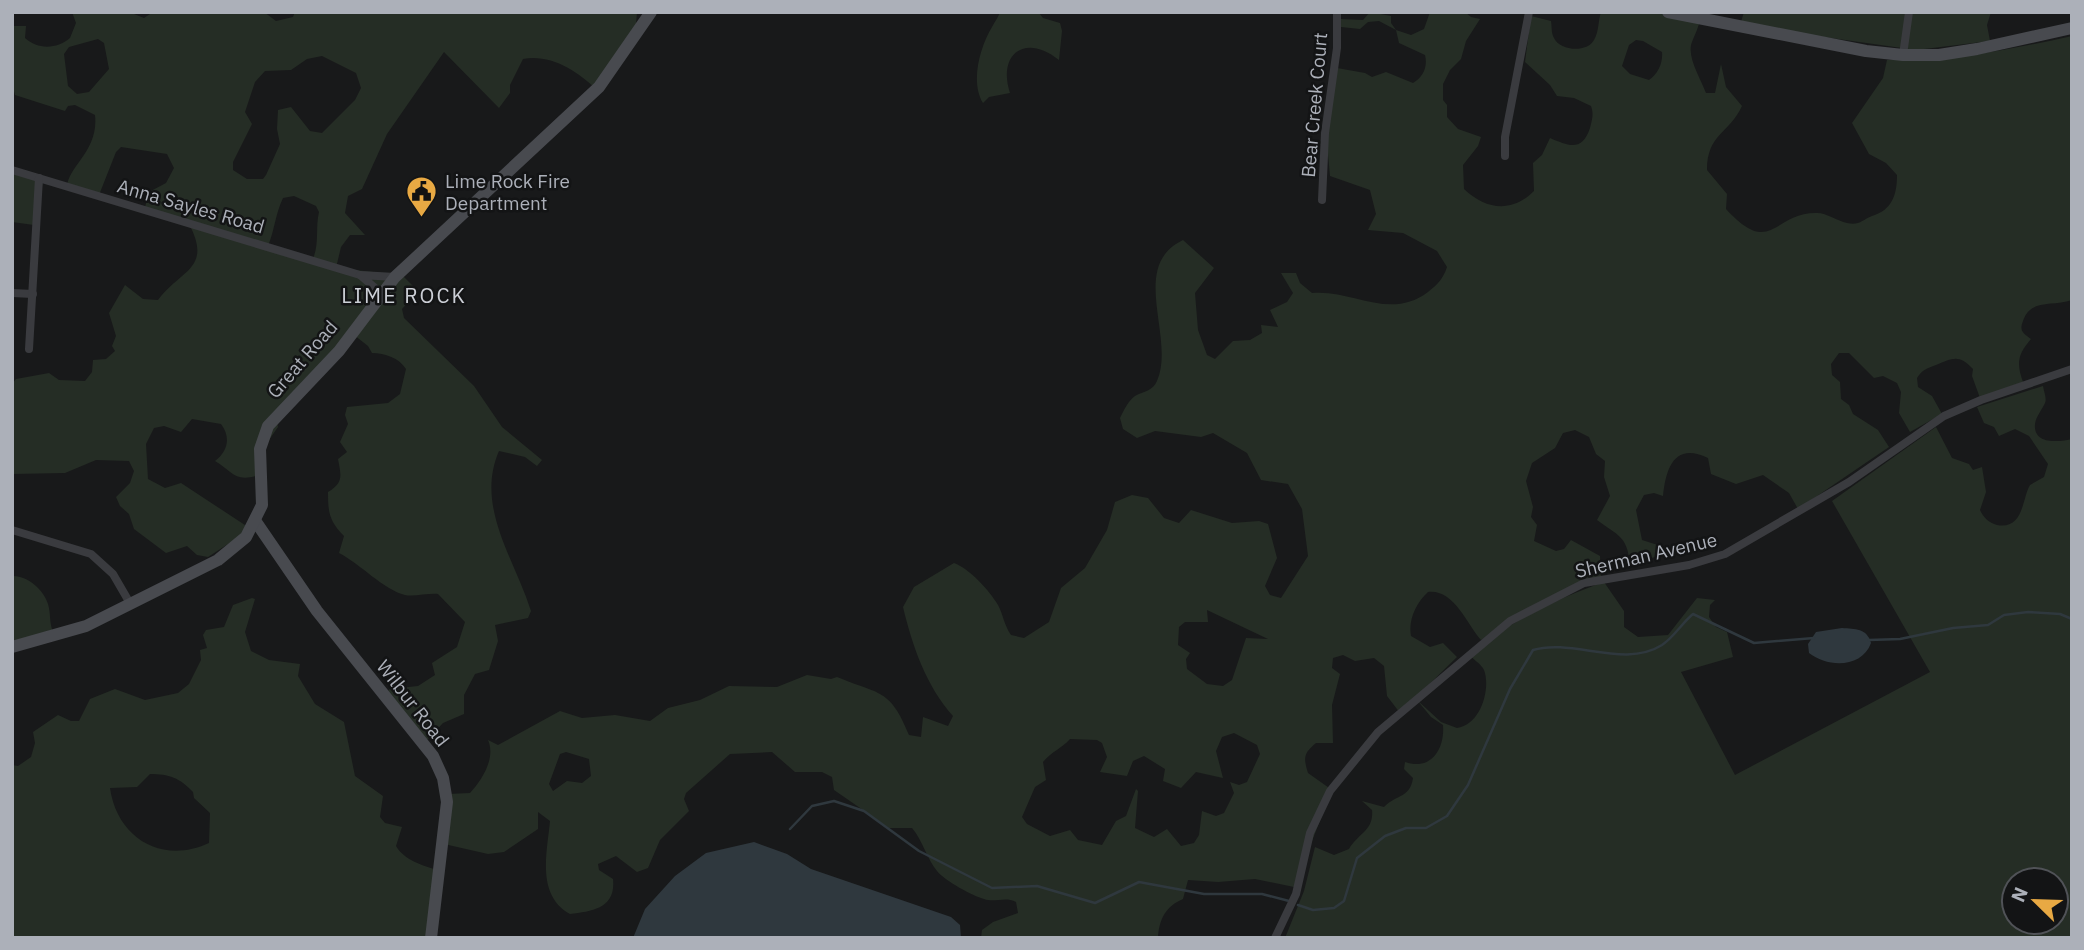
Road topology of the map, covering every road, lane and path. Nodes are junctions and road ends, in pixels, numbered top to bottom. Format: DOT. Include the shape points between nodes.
graph roads {
  1 [pos="651,12"];
  2 [pos="1337,12"];
  3 [pos="1529,12"];
  4 [pos="1668,12"];
  5 [pos="1909,12"];
  6 [pos="2072,28"];
  7 [pos="1903,55"];
  8 [pos="1505,156"];
  9 [pos="12,170"];
  10 [pos="39,178"];
  11 [pos="1322,200"];
  12 [pos="360,275"];
  13 [pos="395,277"];
  14 [pos="12,293"];
  15 [pos="381,293"];
  16 [pos="33,294"];
  17 [pos="29,349"];
  18 [pos="2072,369"];
  19 [pos="256,522"];
  20 [pos="12,530"];
  21 [pos="131,605"];
  22 [pos="12,647"];
  23 [pos="430,938"];
  24 [pos="1275,938"];
  1 -- 13 [label="street, Great Road" via="599,87"];
  2 -- 11 [label="street, Bear Creek Court"];
  3 -- 8 [label="street"];
  4 -- 7 [label="street"];
  5 -- 7 [label="street"];
  6 -- 7 [label="street" via="1977,49"];
  9 -- 10 [label="street, Anna Sayles Road"];
  10 -- 12 [label="street, Anna Sayles Road"];
  10 -- 16 [label="street"];
  12 -- 13 [label="street, Anna Sayles Road"];
  12 -- 15 [label="street, Anna Sayles Road"];
  13 -- 15 [label="street, Great Road"];
  14 -- 16 [label="street"];
  15 -- 19 [label="street, Great Road" via="339,352 264,432 260,449 262,505"];
  16 -- 17 [label="street"];
  18 -- 24 [label="street, Sherman Avenue" via="1948,414 1849,482 1725,554 1689,565 1591,580 1510,621 1378,732 1330,791 1310,833 1296,894"];
  19 -- 21 [label="street" via="246,537 218,560"];
  19 -- 23 [label="street, Wilbur Road" via="317,611 433,756 443,778 447,802"];
  20 -- 21 [label="street" via="91,554 113,574"];
  21 -- 22 [label="street" via="75,631"];
}
